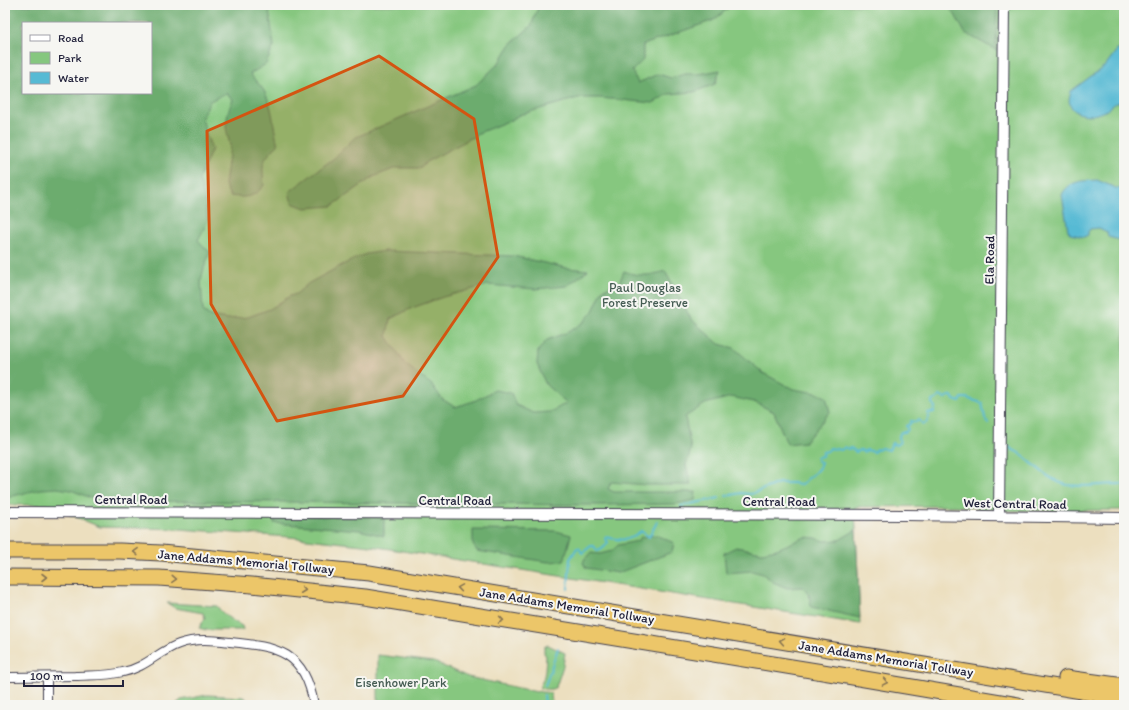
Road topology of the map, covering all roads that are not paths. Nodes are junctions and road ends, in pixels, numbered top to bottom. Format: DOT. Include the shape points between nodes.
graph roads {
  1 [pos="1004,5"];
  2 [pos="5,512"];
  3 [pos="906,515"];
  4 [pos="999,516"];
  5 [pos="1124,518"];
  6 [pos="5,551"];
  7 [pos="5,577"];
  8 [pos="897,660"];
  9 [pos="47,676"];
  10 [pos="5,677"];
  11 [pos="1124,686"];
  12 [pos="1124,698"];
  13 [pos="47,705"];
  14 [pos="314,705"];
  15 [pos="1018,705"];
  1 -- 4 [label="street, Ela Road"];
  2 -- 3 [label="street, Central Road"];
  3 -- 4 [label="street, West Central Road"];
  4 -- 5 [label="street, West Central Road"];
  8 -- 6 [label="highway, Jane Addams Memorial Tollway, one-way" via="369,573 161,553"];
  7 -- 15 [label="highway, Jane Addams Memorial Tollway, one-way" via="159,578 364,597"];
  8 -- 11 [label="highway"];
  8 -- 12 [label="highway, Jane Addams Memorial Tollway"];
  9 -- 10 [label="street"];
  9 -- 13 [label="street"];
  9 -- 14 [label="street" via="122,672 137,668 180,643 214,640 256,645 278,650 290,657 312,689"];
}
